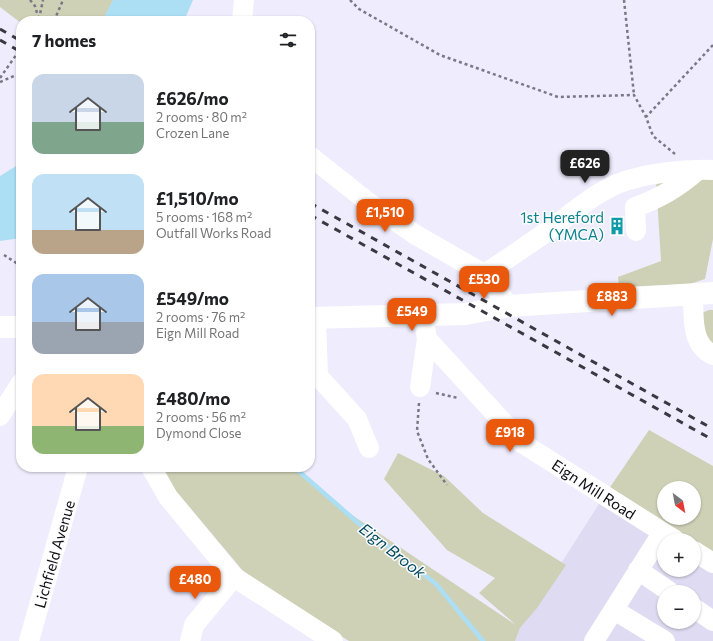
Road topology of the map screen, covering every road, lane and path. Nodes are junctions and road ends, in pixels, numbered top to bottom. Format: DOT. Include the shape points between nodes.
graph roads {
  1 [pos="30,0"];
  2 [pos="43,0"];
  3 [pos="63,0"];
  4 [pos="244,0"];
  5 [pos="350,0"];
  6 [pos="624,0"];
  7 [pos="38,16"];
  8 [pos="40,16"];
  9 [pos="56,16"];
  10 [pos="242,16"];
  11 [pos="713,45"];
  12 [pos="16,55"];
  13 [pos="16,75"];
  14 [pos="0,78"];
  15 [pos="0,82"];
  16 [pos="634,95"];
  17 [pos="646,117"];
  18 [pos="315,160"];
  19 [pos="702,170"];
  20 [pos="636,230"];
  21 [pos="4,255"];
  22 [pos="16,263"];
  23 [pos="484,274"];
  24 [pos="703,294"];
  25 [pos="509,306"];
  26 [pos="423,315"];
  27 [pos="315,318"];
  28 [pos="16,326"];
  29 [pos="0,327"];
  30 [pos="428,339"];
  31 [pos="315,341"];
  32 [pos="713,355"];
  33 [pos="459,374"];
  34 [pos="16,391"];
  35 [pos="420,391"];
  36 [pos="0,416"];
  37 [pos="369,448"];
  38 [pos="77,472"];
  39 [pos="154,472"];
  40 [pos="447,485"];
  41 [pos="664,533"];
  42 [pos="657,549"];
  43 [pos="701,555"];
  44 [pos="713,562"];
  45 [pos="638,570"];
  46 [pos="234,577"];
  47 [pos="660,585"];
  48 [pos="614,610"];
  49 [pos="701,613"];
  50 [pos="713,621"];
  51 [pos="30,641"];
  52 [pos="190,641"];
  53 [pos="333,641"];
  54 [pos="594,641"];
  55 [pos="665,641"];
  1 -- 7 [label="path"];
  2 -- 8 [label="path"];
  3 -- 9 [label="path"];
  4 -- 10 [label="street"];
  5 -- 16 [label="path" via="359,10 440,55 558,97"];
  6 -- 16 [label="path"];
  11 -- 17 [label="path"];
  12 -- 14 [label="path"];
  13 -- 15 [label="path"];
  16 -- 17 [label="path"];
  17 -- 19 [label="path" via="653,136"];
  18 -- 23 [label="street" via="368,202 416,235"];
  19 -- 20 [label="street" via="656,200 635,207"];
  19 -- 23 [label="street" via="656,175 618,184 580,206 523,249"];
  21 -- 22 [label="path"];
  23 -- 25 [label="street"];
  24 -- 25 [label="main road"];
  24 -- 32 [label="street" via="694,330 702,348"];
  25 -- 26 [label="main road" via="465,314"];
  26 -- 27 [label="main road"];
  26 -- 30 [label="street, Eign Mill Road"];
  28 -- 29 [label="main road"];
  30 -- 33 [label="street, Eign Mill Road"];
  30 -- 35 [label="street"];
  31 -- 37 [label="street" via="318,376 357,419"];
  33 -- 35 [label="path" via="452,383 459,398"];
  33 -- 41 [label="street, Eign Mill Road" via="522,443"];
  34 -- 36 [label="street"];
  35 -- 40 [label="path" via="417,431 428,459"];
  38 -- 51 [label="street, Lichfield Avenue"];
  39 -- 46 [label="street" via="168,497"];
  42 -- 45 [label="street"];
  43 -- 44 [label="street"];
  45 -- 47 [label="street"];
  45 -- 48 [label="street"];
  46 -- 52 [label="street" via="194,625"];
  46 -- 53 [label="street"];
  48 -- 54 [label="street"];
  48 -- 55 [label="street"];
  49 -- 50 [label="street"];
}
